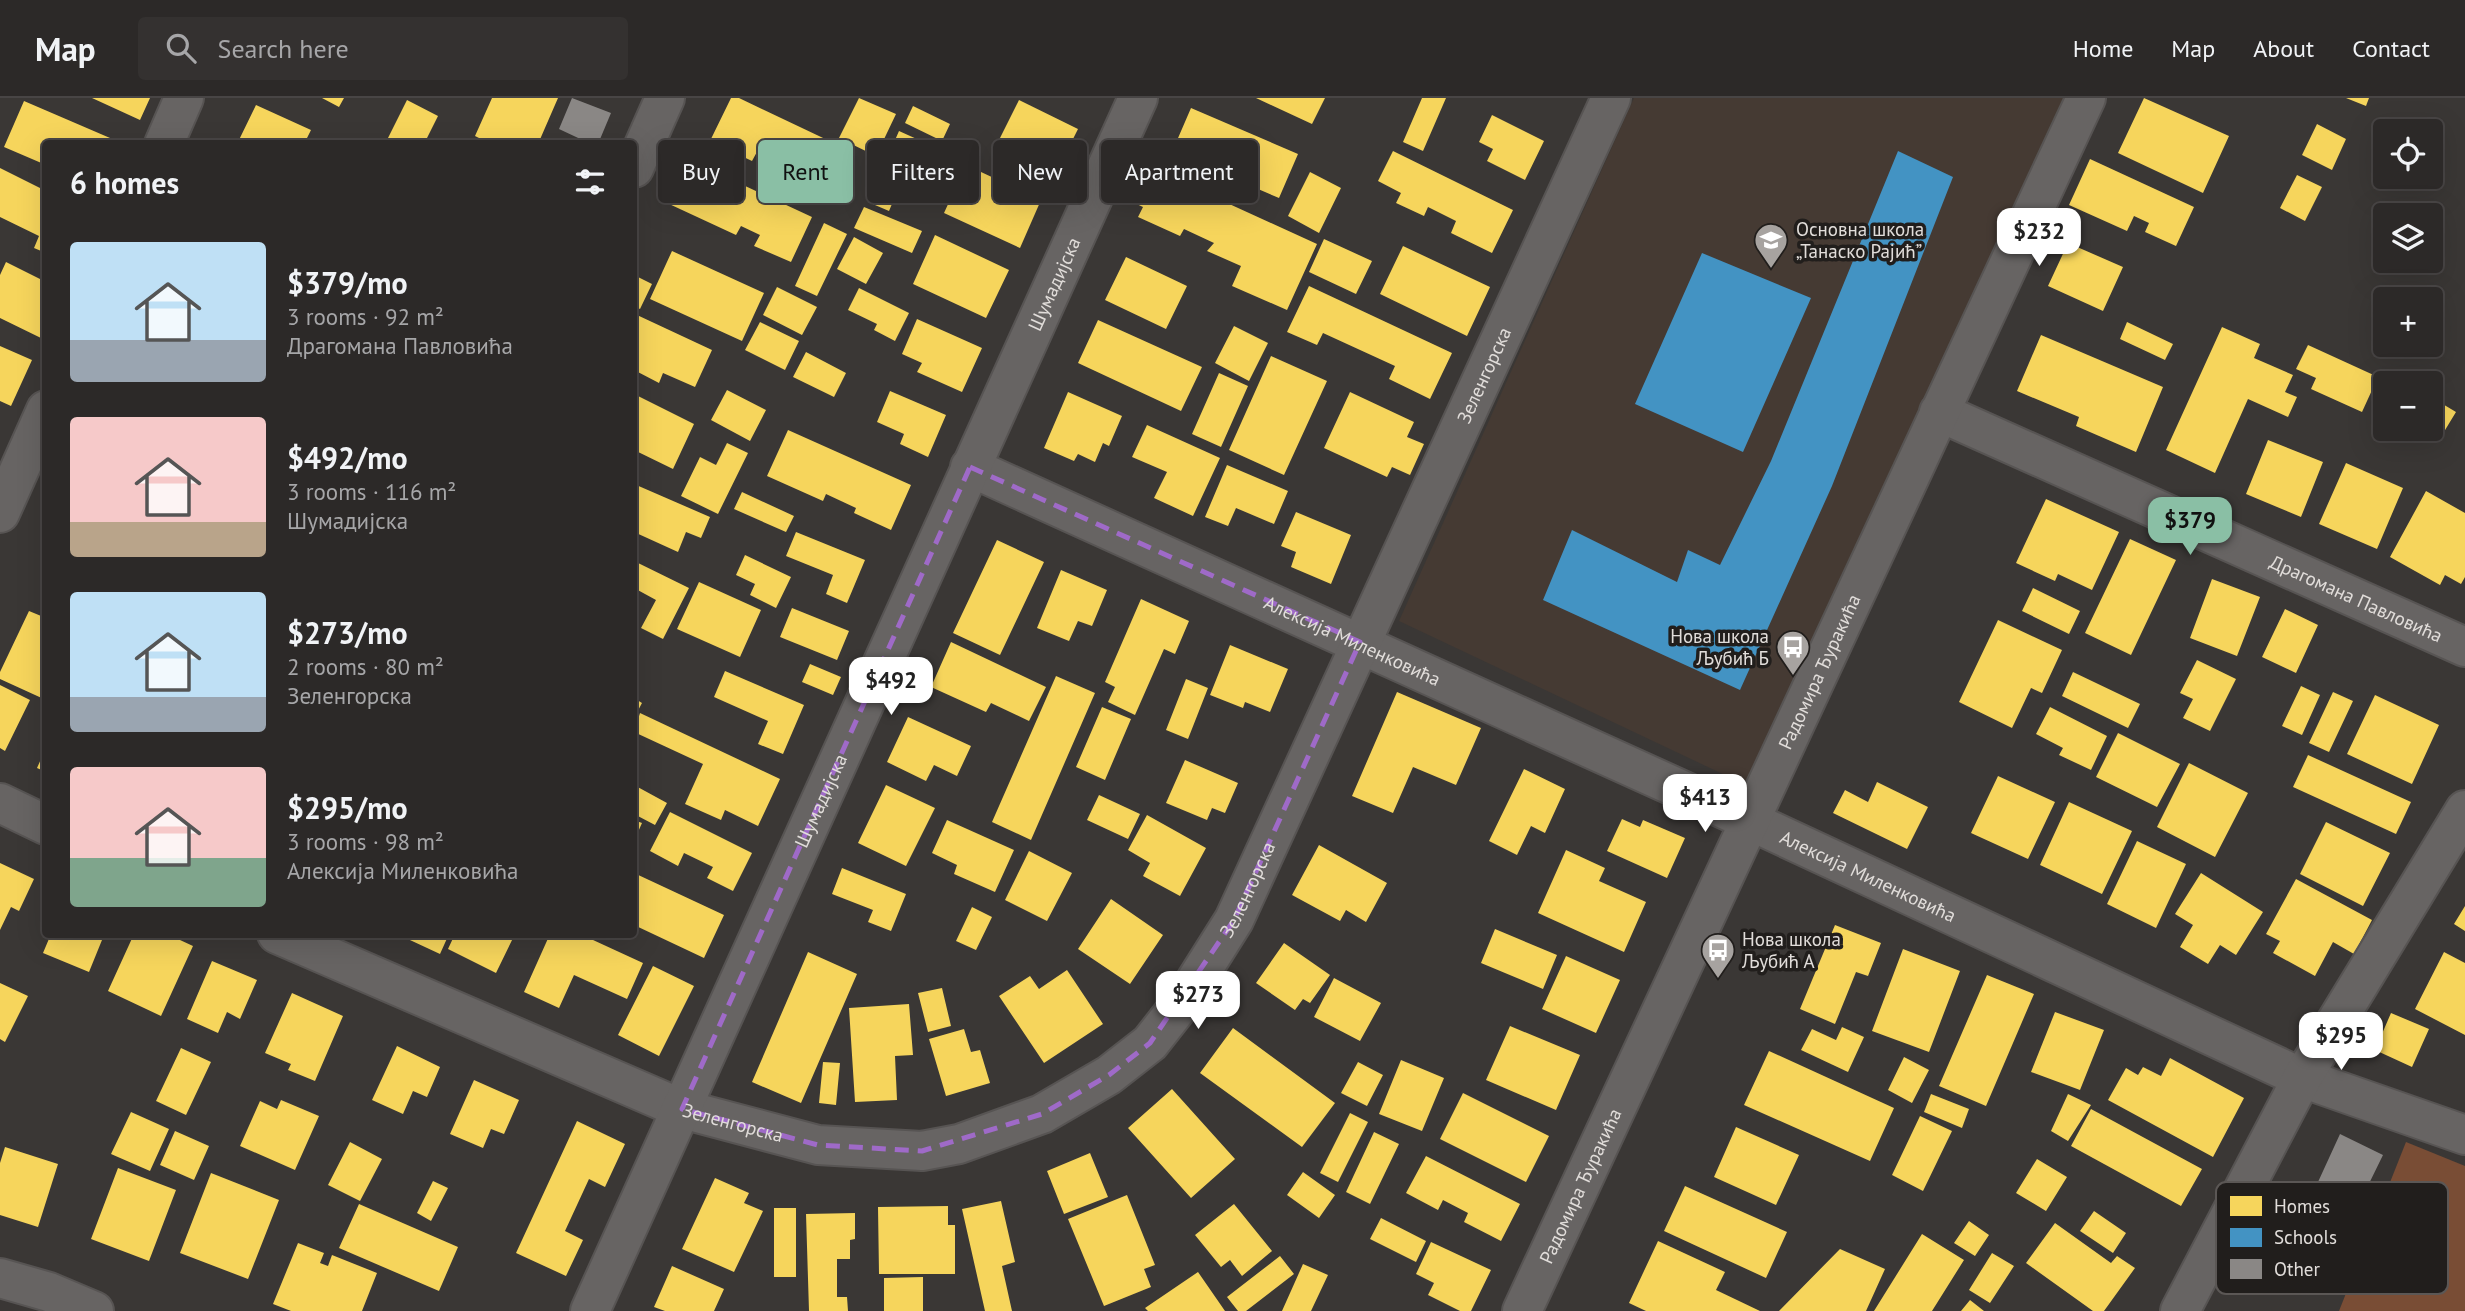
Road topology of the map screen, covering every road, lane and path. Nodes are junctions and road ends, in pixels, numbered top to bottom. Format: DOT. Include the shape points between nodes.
graph roads {
  1 [pos="184,98"];
  2 [pos="665,98"];
  3 [pos="1138,98"];
  4 [pos="1611,98"];
  5 [pos="2086,98"];
  6 [pos="166,140"];
  7 [pos="637,161"];
  8 [pos="1938,412"];
  9 [pos="42,419"];
  10 [pos="970,467"];
  11 [pos="0,513"];
  12 [pos="1360,642"];
  13 [pos="2465,647"];
  14 [pos="0,803"];
  15 [pos="2465,810"];
  16 [pos="1748,820"];
  17 [pos="42,823"];
  18 [pos="288,938"];
  19 [pos="2302,1078"];
  20 [pos="682,1110"];
  21 [pos="2465,1135"];
  22 [pos="2248,1182"];
  23 [pos="2216,1242"];
  24 [pos="0,1278"];
  25 [pos="94,1311"];
  26 [pos="590,1311"];
  27 [pos="1522,1311"];
  28 [pos="2180,1311"];
  1 -- 6 [label="street"];
  2 -- 7 [label="street"];
  3 -- 10 [label="street, Шумадијска"];
  4 -- 12 [label="street, Зеленгорска"];
  5 -- 8 [label="street, Радомира Ђуракића"];
  8 -- 13 [label="street, Драгомана Павловића"];
  8 -- 16 [label="street, Радомира Ђуракића"];
  9 -- 11 [label="street"];
  10 -- 12 [label="street, Алексија Миленковића"];
  10 -- 20 [label="street, Шумадијска"];
  12 -- 16 [label="street, Алексија Миленковића"];
  12 -- 20 [label="street, Зеленгорска" via="1234,920 1183,1001 1150,1043 1109,1075 1042,1114 959,1144 922,1151 818,1145"];
  14 -- 17 [label="street"];
  15 -- 19 [label="street"];
  16 -- 19 [label="street, Алексија Миленковића"];
  16 -- 27 [label="street, Радомира Ђуракића"];
  18 -- 20 [label="street, Зеленгорска"];
  19 -- 21 [label="street, Алексија Миленковића"];
  19 -- 22 [label="street"];
  20 -- 26 [label="street, Шумадијска"];
  23 -- 28 [label="street"];
  24 -- 25 [label="street"];
}
